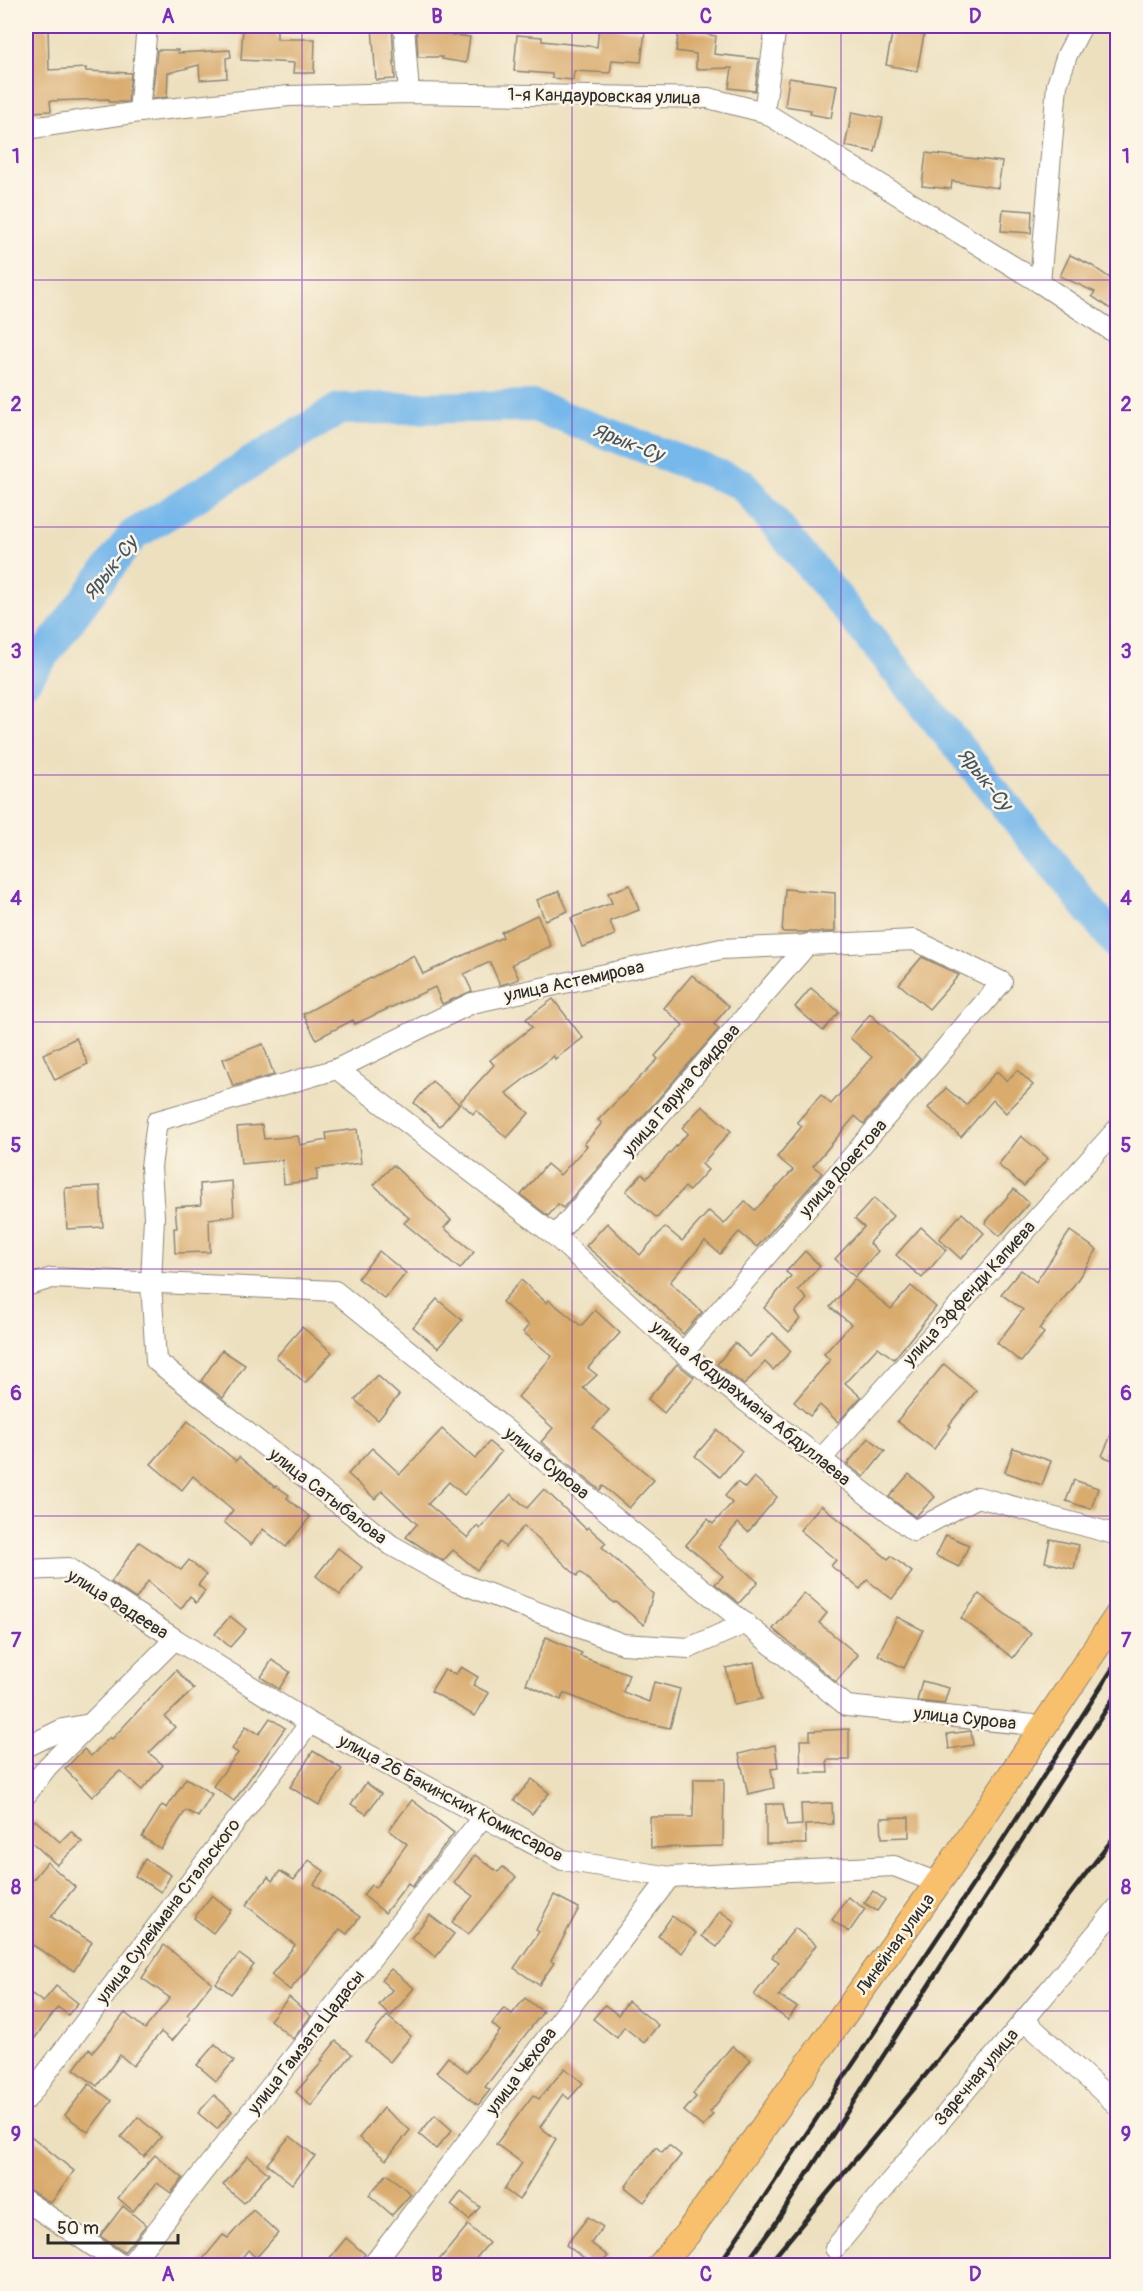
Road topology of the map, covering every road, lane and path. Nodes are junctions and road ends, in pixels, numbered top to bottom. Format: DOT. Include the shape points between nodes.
graph roads {
  1 [pos="147,26"];
  2 [pos="404,26"];
  3 [pos="776,26"];
  4 [pos="1082,26"];
  5 [pos="409,93"];
  6 [pos="139,112"];
  7 [pos="764,112"];
  8 [pos="26,129"];
  9 [pos="1040,283"];
  10 [pos="1118,335"];
  11 [pos="808,944"];
  12 [pos="1002,982"];
  13 [pos="337,1069"];
  14 [pos="157,1121"];
  15 [pos="1118,1128"];
  16 [pos="555,1236"];
  17 [pos="151,1282"];
  18 [pos="26,1286"];
  19 [pos="683,1353"];
  20 [pos="821,1459"];
  21 [pos="1118,1535"];
  22 [pos="26,1570"];
  23 [pos="1118,1615"];
  24 [pos="746,1623"];
  25 [pos="175,1640"];
  26 [pos="310,1723"];
  27 [pos="90,1724"];
  28 [pos="1044,1726"];
  29 [pos="26,1747"];
  30 [pos="26,1795"];
  31 [pos="482,1818"];
  32 [pos="670,1877"];
  33 [pos="938,1883"];
  34 [pos="1118,1907"];
  35 [pos="1024,2020"];
  36 [pos="26,2100"];
  37 [pos="1118,2106"];
  38 [pos="26,2201"];
  39 [pos="835,2248"];
  40 [pos="123,2265"];
  41 [pos="129,2265"];
  42 [pos="372,2265"];
  43 [pos="660,2265"];
  1 -- 6 [label="street"];
  2 -- 5 [label="street"];
  3 -- 7 [label="street"];
  4 -- 9 [label="street" via="1057,85"];
  5 -- 6 [label="street, 1-я Кандауровская улица" via="289,96"];
  5 -- 7 [label="street, 1-я Кандауровская улица" via="708,98"];
  6 -- 8 [label="street, 1-я Кандауровская улица"];
  7 -- 9 [label="street, 1-я Кандауровская улица"];
  9 -- 10 [label="street, 1-я Кандауровская улица"];
  11 -- 12 [label="street, улица Астемирова" via="914,940"];
  11 -- 13 [label="street, улица Астемирова" via="721,949 472,1003"];
  11 -- 16 [label="street, улица Гаруна Саидова"];
  12 -- 19 [label="street, улица Доветова"];
  13 -- 14 [label="street, улица Астемирова"];
  13 -- 16 [label="street, улица Абдурахмана Абдуллаева"];
  14 -- 17 [label="street, улица Сатыбалова" via="151,1167"];
  15 -- 20 [label="street, улица Эффенди Капиева"];
  16 -- 19 [label="street, улица Абдурахмана Абдуллаева"];
  17 -- 18 [label="street, улица Сурова" via="52,1278"];
  17 -- 24 [label="street, улица Сурова" via="335,1291"];
  17 -- 24 [label="street, улица Сатыбалова" via="156,1361 391,1545 457,1582 623,1644 689,1648"];
  19 -- 20 [label="street, улица Абдурахмана Абдуллаева"];
  20 -- 21 [label="street, улица Абдурахмана Абдуллаева" via="914,1531 978,1497"];
  22 -- 25 [label="street, улица Фадеева" via="68,1568"];
  23 -- 28 [label="main road, Линейная улица"];
  24 -- 28 [label="street, улица Сурова" via="847,1706"];
  25 -- 26 [label="street, улица 26 Бакинских Комиссаров"];
  25 -- 27 [label="street"];
  26 -- 31 [label="street, улица 26 Бакинских Комиссаров"];
  26 -- 36 [label="street, улица Сулеймана Стальского"];
  27 -- 29 [label="street" via="63,1729"];
  27 -- 30 [label="street" via="47,1767"];
  28 -- 33 [label="main road, Линейная улица"];
  31 -- 32 [label="street, улица 26 Бакинских Комиссаров" via="563,1860"];
  31 -- 41 [label="street, улица Гамзата Цадасы"];
  32 -- 33 [label="street, улица 26 Бакинских Комиссаров" via="894,1866"];
  32 -- 42 [label="street, улица Чехова"];
  33 -- 43 [label="main road, Линейная улица" via="687,2234"];
  34 -- 35 [label="street, Заречная улица"];
  35 -- 37 [label="street"];
  35 -- 39 [label="street, Заречная улица"];
  38 -- 40 [label="street"];
}
